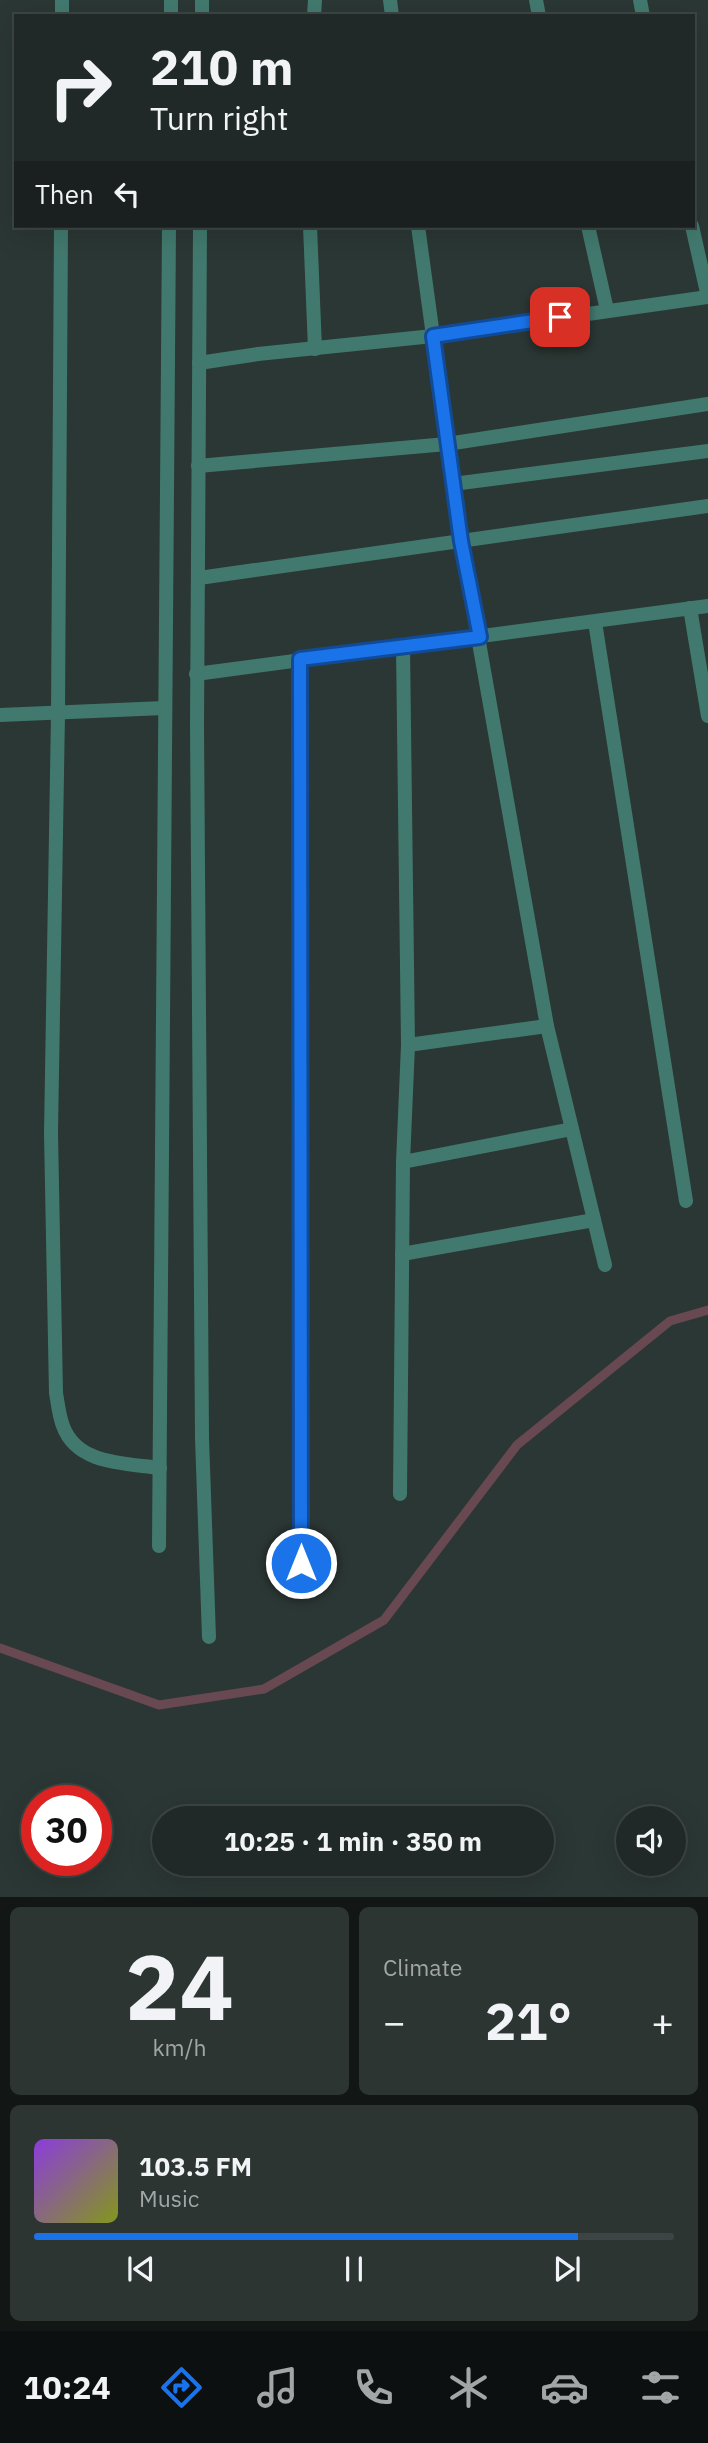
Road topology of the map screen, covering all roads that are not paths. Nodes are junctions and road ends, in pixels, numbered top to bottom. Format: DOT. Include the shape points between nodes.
graph roads {
  1 [pos="61,228"];
  2 [pos="169,228"];
  3 [pos="200,228"];
  4 [pos="310,228"];
  5 [pos="418,228"];
  6 [pos="587,228"];
  7 [pos="692,228"];
  8 [pos="708,297"];
  9 [pos="607,310"];
  10 [pos="433,336"];
  11 [pos="315,349"];
  12 [pos="199,363"];
  13 [pos="708,404"];
  14 [pos="447,444"];
  15 [pos="708,451"];
  16 [pos="198,466"];
  17 [pos="453,484"];
  18 [pos="708,506"];
  19 [pos="461,541"];
  20 [pos="199,578"];
  21 [pos="708,606"];
  22 [pos="690,608"];
  23 [pos="595,622"];
  24 [pos="480,637"];
  25 [pos="403,647"];
  26 [pos="300,659"];
  27 [pos="197,674"];
  28 [pos="164,708"];
  29 [pos="58,714"];
  30 [pos="0,715"];
  31 [pos="708,716"];
  32 [pos="547,1026"];
  33 [pos="408,1045"];
  34 [pos="572,1129"];
  35 [pos="403,1162"];
  36 [pos="686,1201"];
  37 [pos="594,1220"];
  38 [pos="402,1254"];
  39 [pos="605,1265"];
  40 [pos="160,1468"];
  41 [pos="400,1494"];
  42 [pos="159,1546"];
  43 [pos="301,1563"];
  44 [pos="209,1637"];
  1 -- 29 [label="street"];
  2 -- 28 [label="street"];
  3 -- 12 [label="street"];
  4 -- 11 [label="street"];
  5 -- 10 [label="street"];
  6 -- 9 [label="street"];
  7 -- 8 [label="street"];
  8 -- 9 [label="street"];
  9 -- 10 [label="street"];
  10 -- 11 [label="street"];
  10 -- 14 [label="street"];
  11 -- 12 [label="street"];
  12 -- 16 [label="street"];
  13 -- 14 [label="street"];
  14 -- 16 [label="street"];
  14 -- 17 [label="street"];
  15 -- 17 [label="street"];
  16 -- 20 [label="street"];
  17 -- 19 [label="street"];
  18 -- 19 [label="street"];
  19 -- 20 [label="street"];
  19 -- 24 [label="street"];
  20 -- 27 [label="street"];
  21 -- 22 [label="street"];
  22 -- 23 [label="street"];
  22 -- 31 [label="street"];
  23 -- 24 [label="street"];
  23 -- 36 [label="street"];
  24 -- 25 [label="street"];
  24 -- 32 [label="street"];
  25 -- 26 [label="street"];
  25 -- 33 [label="street"];
  26 -- 27 [label="street"];
  26 -- 43 [label="street"];
  27 -- 44 [label="street" via="202,1438"];
  28 -- 29 [label="street"];
  28 -- 40 [label="street"];
  29 -- 30 [label="street"];
  29 -- 40 [label="street" via="51,1133 56,1393 63,1428 78,1449 96,1458"];
  32 -- 33 [label="street"];
  32 -- 34 [label="street"];
  33 -- 35 [label="street"];
  34 -- 35 [label="street"];
  34 -- 37 [label="street"];
  35 -- 38 [label="street"];
  37 -- 38 [label="street"];
  37 -- 39 [label="street"];
  38 -- 41 [label="street"];
  40 -- 42 [label="street"];
}
